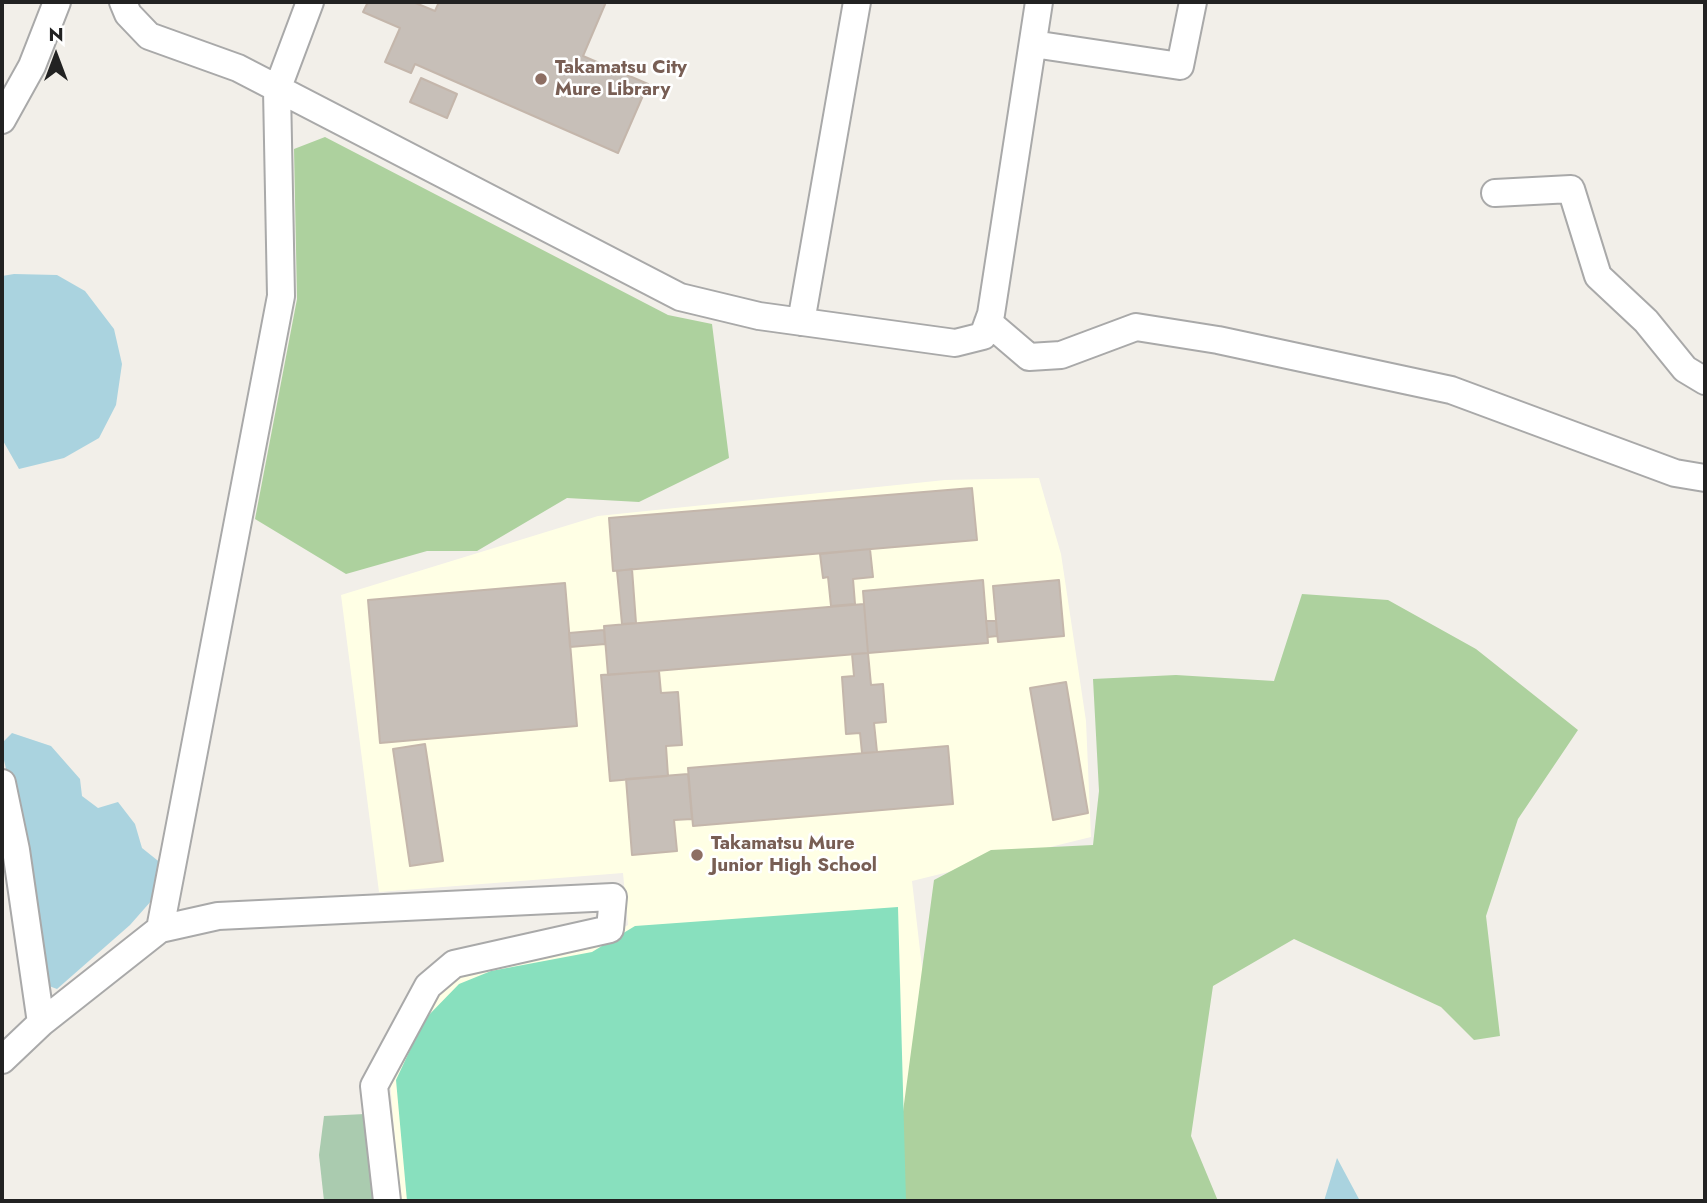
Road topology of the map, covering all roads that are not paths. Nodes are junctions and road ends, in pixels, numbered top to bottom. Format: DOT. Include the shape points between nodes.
graph roads {
  1 [pos="57,2"];
  2 [pos="123,2"];
  3 [pos="310,2"];
  4 [pos="857,2"];
  5 [pos="1039,2"];
  6 [pos="1193,2"];
  7 [pos="1033,44"];
  8 [pos="277,89"];
  9 [pos="2,120"];
  10 [pos="1495,193"];
  11 [pos="801,321"];
  12 [pos="988,321"];
  13 [pos="1705,382"];
  14 [pos="1705,478"];
  15 [pos="2,783"];
  16 [pos="160,929"];
  17 [pos="41,1023"];
  18 [pos="2,1060"];
  19 [pos="387,1201"];
  1 -- 9 [label="street" via="32,66"];
  2 -- 8 [label="street" via="149,36 239,68"];
  3 -- 8 [label="street"];
  4 -- 11 [label="street"];
  5 -- 7 [label="street"];
  6 -- 7 [label="street" via="1180,66"];
  7 -- 12 [label="street"];
  8 -- 11 [label="street" via="680,297"];
  8 -- 16 [label="street" via="281,296"];
  10 -- 13 [label="street" via="1571,189 1598,276 1646,321 1685,369"];
  11 -- 12 [label="street" via="955,343 983,336"];
  12 -- 14 [label="street" via="1029,357 1061,355 1136,327 1451,390 1675,473"];
  15 -- 17 [label="street"];
  16 -- 17 [label="street"];
  16 -- 19 [label="street" via="218,916 613,897 610,929 454,964 428,986 374,1086"];
  17 -- 18 [label="street"];
}
